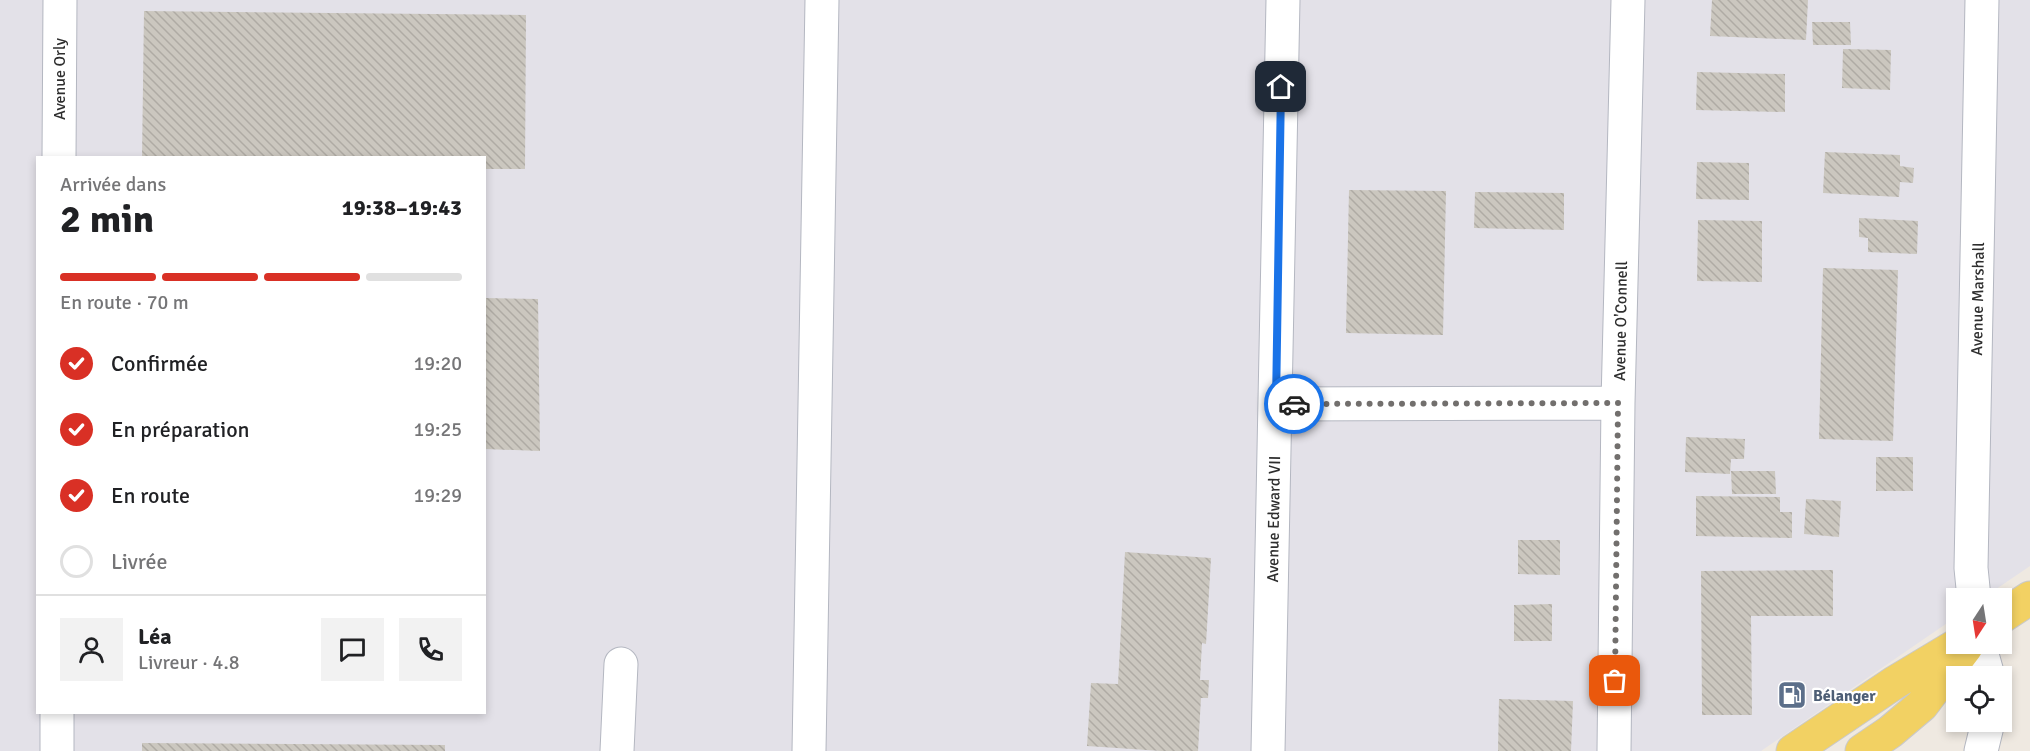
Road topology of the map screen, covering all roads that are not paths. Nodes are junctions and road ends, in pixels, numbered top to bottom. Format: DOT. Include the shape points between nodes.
graph roads {
  1 [pos="60,0"];
  2 [pos="822,0"];
  3 [pos="1283,0"];
  4 [pos="1628,0"];
  5 [pos="1982,0"];
  6 [pos="59,156"];
  7 [pos="1618,403"];
  8 [pos="1276,404"];
  9 [pos="1973,588"];
  10 [pos="2030,598"];
  11 [pos="2012,610"];
  12 [pos="1946,652"];
  13 [pos="1960,654"];
  14 [pos="621,664"];
  15 [pos="57,714"];
  16 [pos="1986,732"];
  17 [pos="57,751"];
  18 [pos="617,751"];
  19 [pos="809,751"];
  20 [pos="1268,751"];
  21 [pos="1614,751"];
  22 [pos="1793,751"];
  23 [pos="1862,751"];
  24 [pos="1981,751"];
  1 -- 6 [label="street, Avenue Orly"];
  2 -- 19 [label="street"];
  3 -- 8 [label="street, Avenue Edward VII"];
  4 -- 7 [label="street, Avenue O'Connell"];
  5 -- 9 [label="street, Avenue Marshall"];
  7 -- 8 [label="street"];
  7 -- 21 [label="street, Avenue O'Connell"];
  8 -- 20 [label="street, Avenue Edward VII"];
  10 -- 11 [label="main road"];
  12 -- 22 [label="main road"];
  13 -- 23 [label="main road" via="1922,705"];
  14 -- 18 [label="street"];
  15 -- 17 [label="street"];
  16 -- 24 [label="street"];
}
